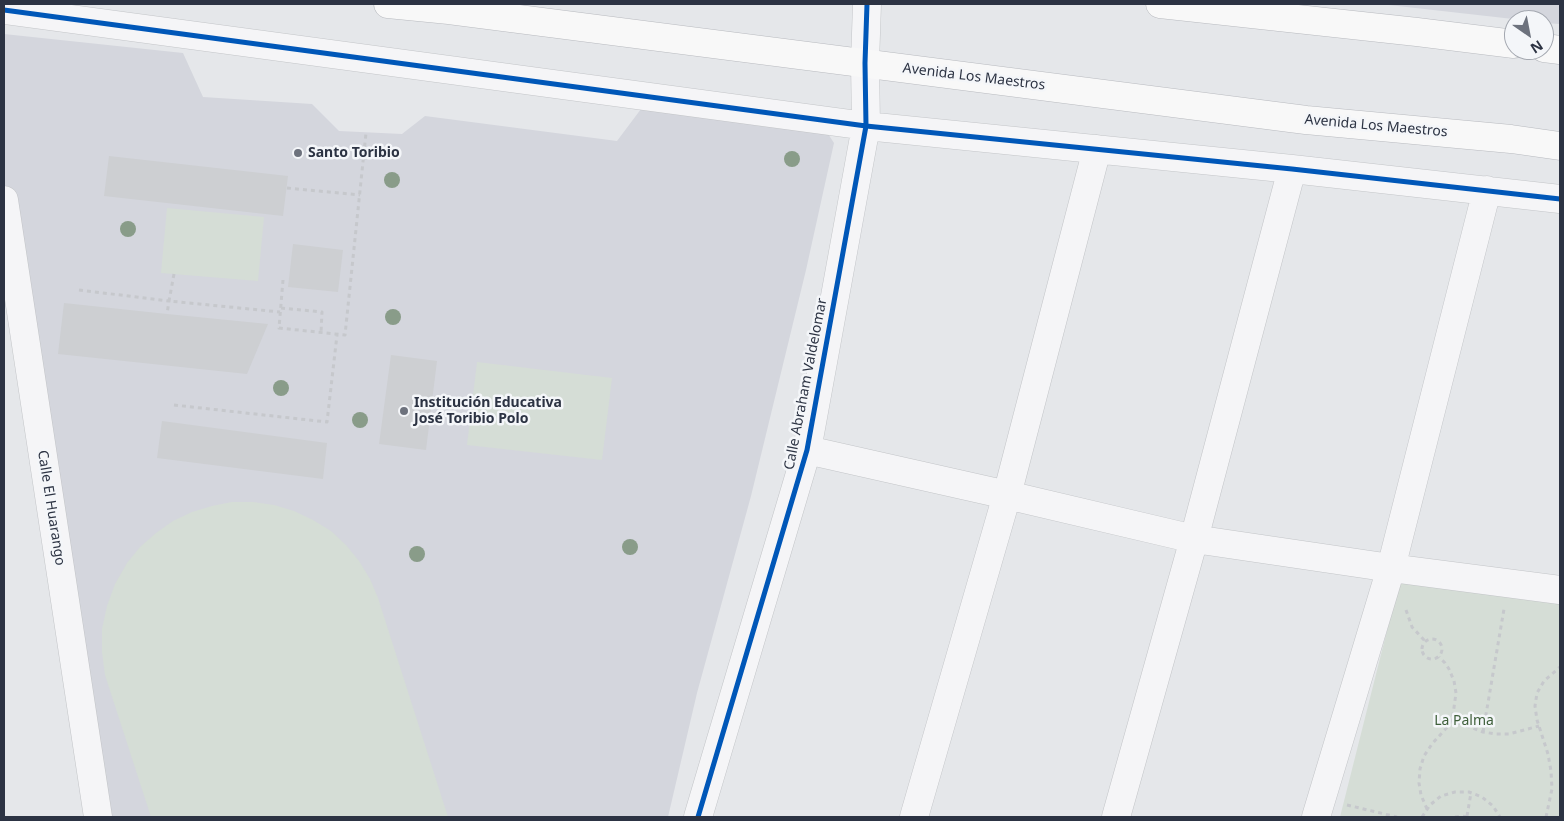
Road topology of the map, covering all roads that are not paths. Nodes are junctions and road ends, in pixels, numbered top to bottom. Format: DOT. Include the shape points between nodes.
graph roads {
  1 [pos="388,4"];
  2 [pos="867,4"];
  3 [pos="1160,4"];
  4 [pos="4,10"];
  5 [pos="1504,43"];
  6 [pos="865,63"];
  7 [pos="866,126"];
  8 [pos="1560,146"];
  9 [pos="1097,149"];
  10 [pos="1292,169"];
  11 [pos="1487,190"];
  12 [pos="1560,199"];
  13 [pos="4,200"];
  14 [pos="807,450"];
  15 [pos="1007,495"];
  16 [pos="1194,538"];
  17 [pos="1391,568"];
  18 [pos="1560,590"];
  19 [pos="98,817"];
  20 [pos="698,817"];
  21 [pos="914,817"];
  22 [pos="1116,817"];
  23 [pos="1316,817"];
  1 -- 6 [label="highway, Avenida Los Maestros"];
  2 -- 6 [label="street, Calle Abraham Valdelomar"];
  3 -- 5 [label="highway"];
  4 -- 7 [label="street"];
  6 -- 7 [label="street, Calle Abraham Valdelomar"];
  6 -- 8 [label="highway, Avenida Los Maestros" via="1306,120"];
  7 -- 9 [label="street"];
  7 -- 14 [label="street, Calle Abraham Valdelomar"];
  9 -- 10 [label="street"];
  9 -- 15 [label="street"];
  10 -- 11 [label="street"];
  10 -- 16 [label="street"];
  11 -- 12 [label="street"];
  11 -- 17 [label="street"];
  13 -- 19 [label="street, Calle El Huarango"];
  14 -- 15 [label="street"];
  14 -- 20 [label="street, Calle Abraham Valdelomar"];
  15 -- 16 [label="street"];
  15 -- 21 [label="street"];
  16 -- 17 [label="street"];
  16 -- 22 [label="street"];
  17 -- 18 [label="street"];
  17 -- 23 [label="street"];
}
